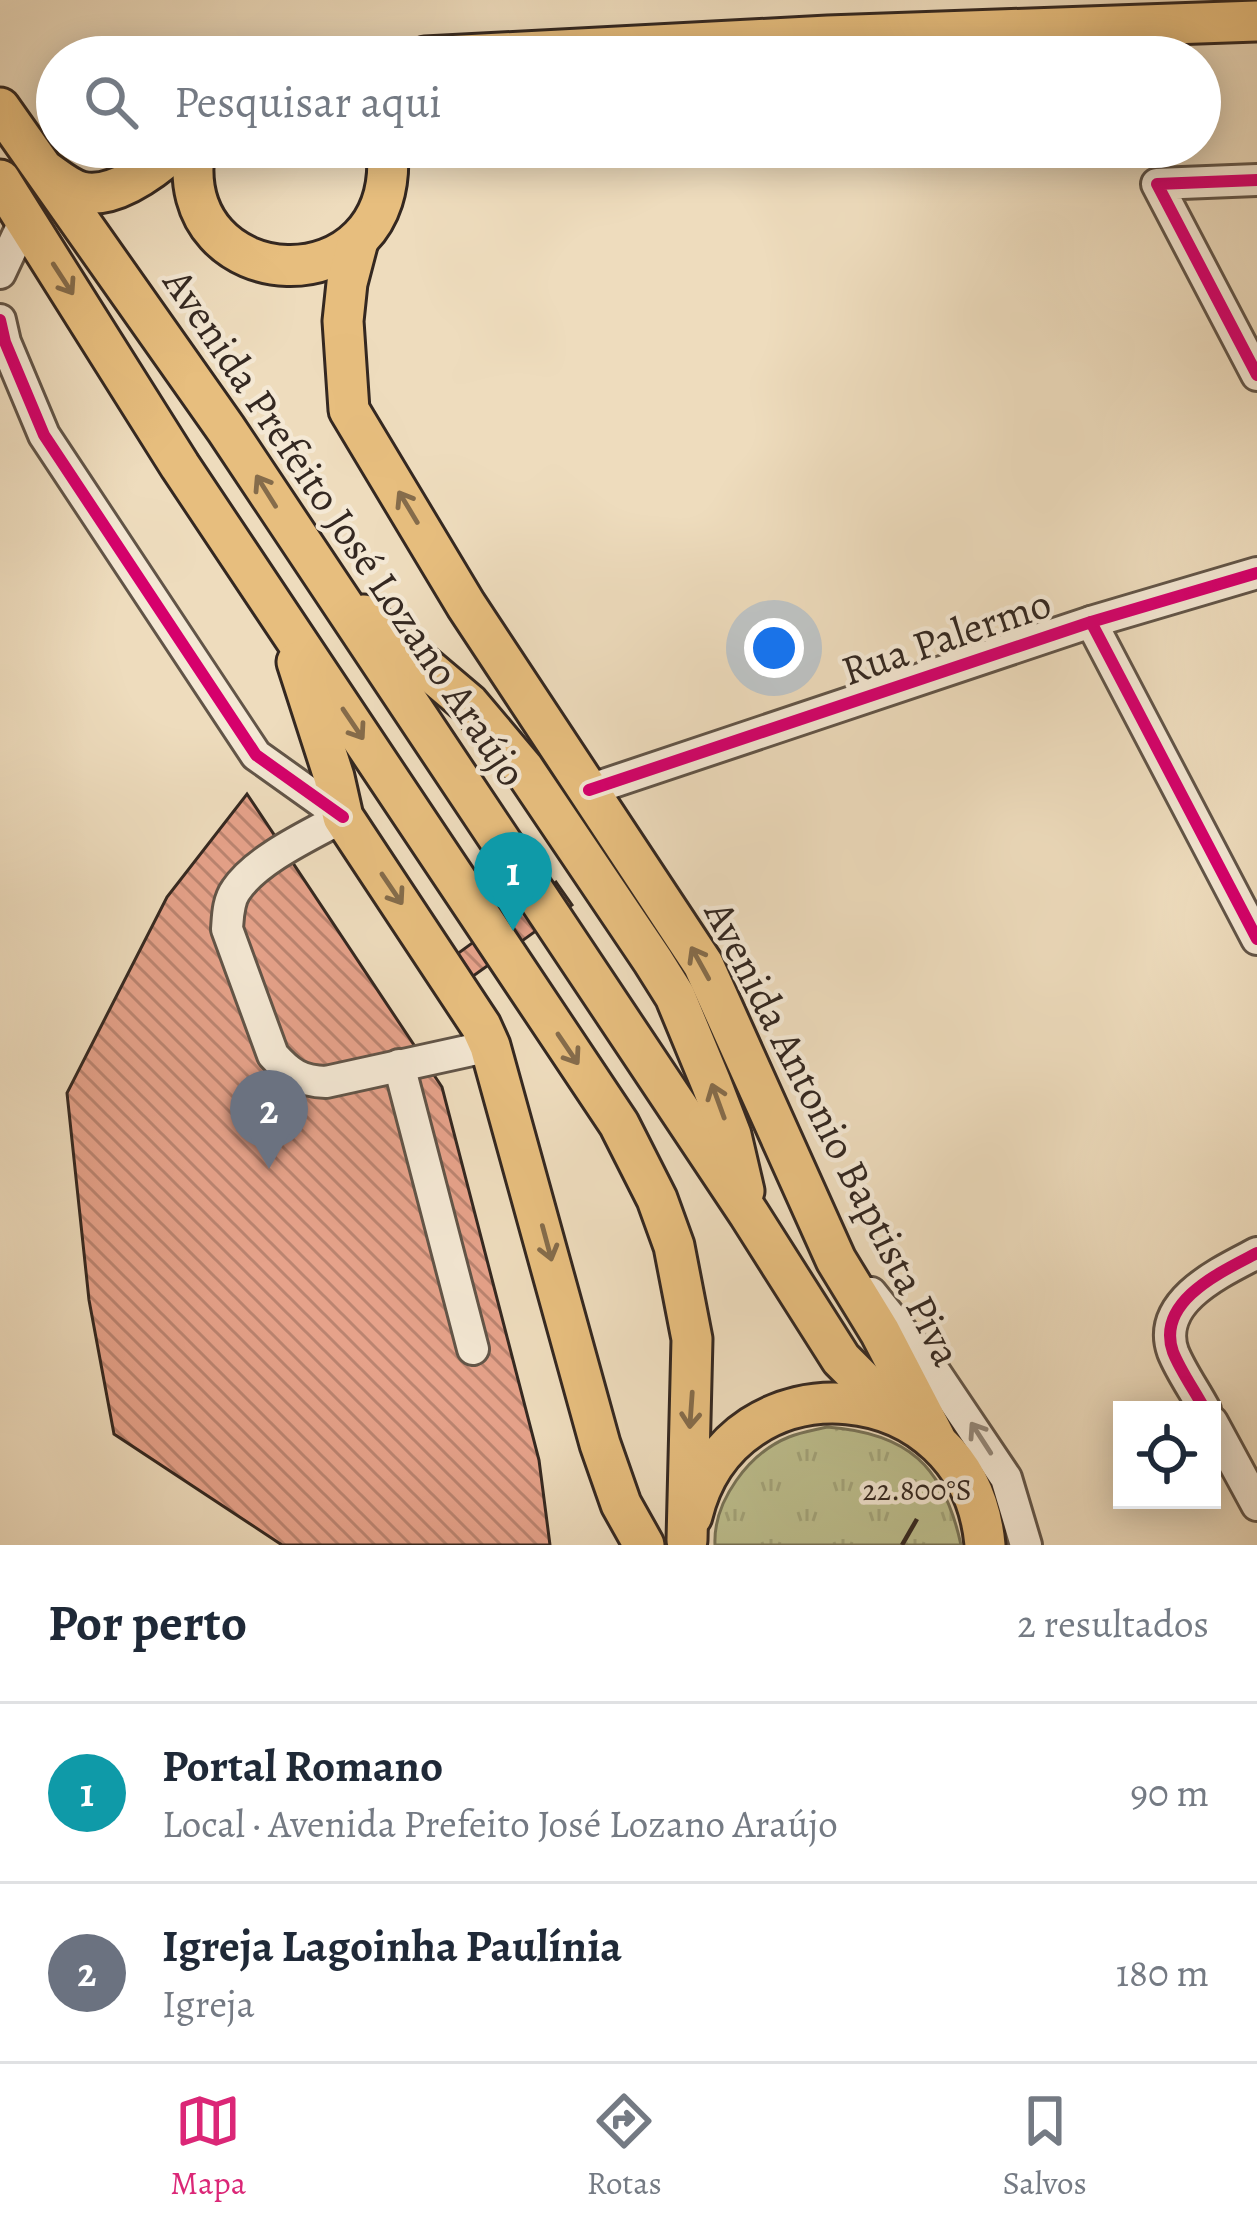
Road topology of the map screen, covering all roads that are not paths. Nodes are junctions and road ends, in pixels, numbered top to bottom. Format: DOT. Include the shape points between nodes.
graph roads {
  1 [pos="1257,21"];
  2 [pos="907,36"];
  3 [pos="0,108"];
  4 [pos="36,159"];
  5 [pos="153,168"];
  6 [pos="195,168"];
  7 [pos="391,168"];
  8 [pos="44,170"];
  9 [pos="0,180"];
  10 [pos="1257,180"];
  11 [pos="24,222"];
  12 [pos="358,241"];
  13 [pos="0,272"];
  14 [pos="0,320"];
  15 [pos="1257,375"];
  16 [pos="1257,573"];
  17 [pos="332,587"];
  18 [pos="1091,622"];
  19 [pos="287,628"];
  20 [pos="589,790"];
  21 [pos="343,817"];
  22 [pos="1257,939"];
  23 [pos="490,1046"];
  24 [pos="399,1065"];
  25 [pos="749,1214"];
  26 [pos="1257,1252"];
  27 [pos="836,1260"];
  28 [pos="473,1349"];
  29 [pos="1200,1401"];
  30 [pos="896,1414"];
  31 [pos="935,1438"];
  32 [pos="1221,1439"];
  33 [pos="1257,1505"];
  34 [pos="687,1542"];
  35 [pos="644,1545"];
  36 [pos="985,1545"];
  37 [pos="1026,1545"];
  1 -- 2 [label="main road"];
  3 -- 4 [label="main road, Avenida Prefeito José Lozano Araújo"];
  5 -- 8 [label="main road" via="92,193"];
  6 -- 12 [label="main road" via="194,191 218,237 261,264 312,265"];
  7 -- 12 [label="main road, Avenida Antonio Baptista Piva" via="380,209"];
  17 -- 8 [label="main road, Avenida Prefeito José Lozano Araújo, one-way"];
  9 -- 11 [label="main road"];
  10 -- 15 [label="street" via="1157,184"];
  11 -- 13 [label="street"];
  11 -- 19 [label="main road, one-way"];
  20 -- 12 [label="main road, Avenida Antonio Baptista Piva, one-way" via="350,410 343,321"];
  14 -- 21 [label="street" via="44,435 256,755"];
  16 -- 18 [label="street, Rua Palermo"];
  17 -- 25 [label="main road, Avenida Prefeito José Lozano Araújo"];
  25 -- 17 [label="main road, one-way" via="711,1083 653,961 523,768 469,704"];
  18 -- 20 [label="street, Rua Palermo"];
  18 -- 22 [label="street"];
  19 -- 21 [label="main road"];
  19 -- 34 [label="main road, one-way" via="619,1124 657,1199 692,1339"];
  27 -- 20 [label="main road, Avenida Antonio Baptista Piva, one-way" via="703,964"];
  21 -- 23 [label="main road, one-way"];
  21 -- 24 [label="street" via="285,848 236,889 227,929 273,1055 287,1072 326,1082"];
  23 -- 24 [label="street"];
  23 -- 35 [label="main road, one-way" via="600,1444"];
  24 -- 28 [label="street"];
  25 -- 30 [label="main road, Avenida Prefeito José Lozano Araújo" via="841,1359"];
  26 -- 29 [label="street" via="1201,1283 1171,1330 1172,1349"];
  27 -- 31 [label="main road, Avenida Antonio Baptista Piva"];
  37 -- 27 [label="street, one-way" via="1006,1478 974,1427 881,1302"];
  30 -- 31 [label="main road"];
  30 -- 34 [label="main road" via="822,1403 748,1431 697,1498"];
  31 -- 36 [label="main road" via="964,1472"];
  32 -- 33 [label="street"];
}
